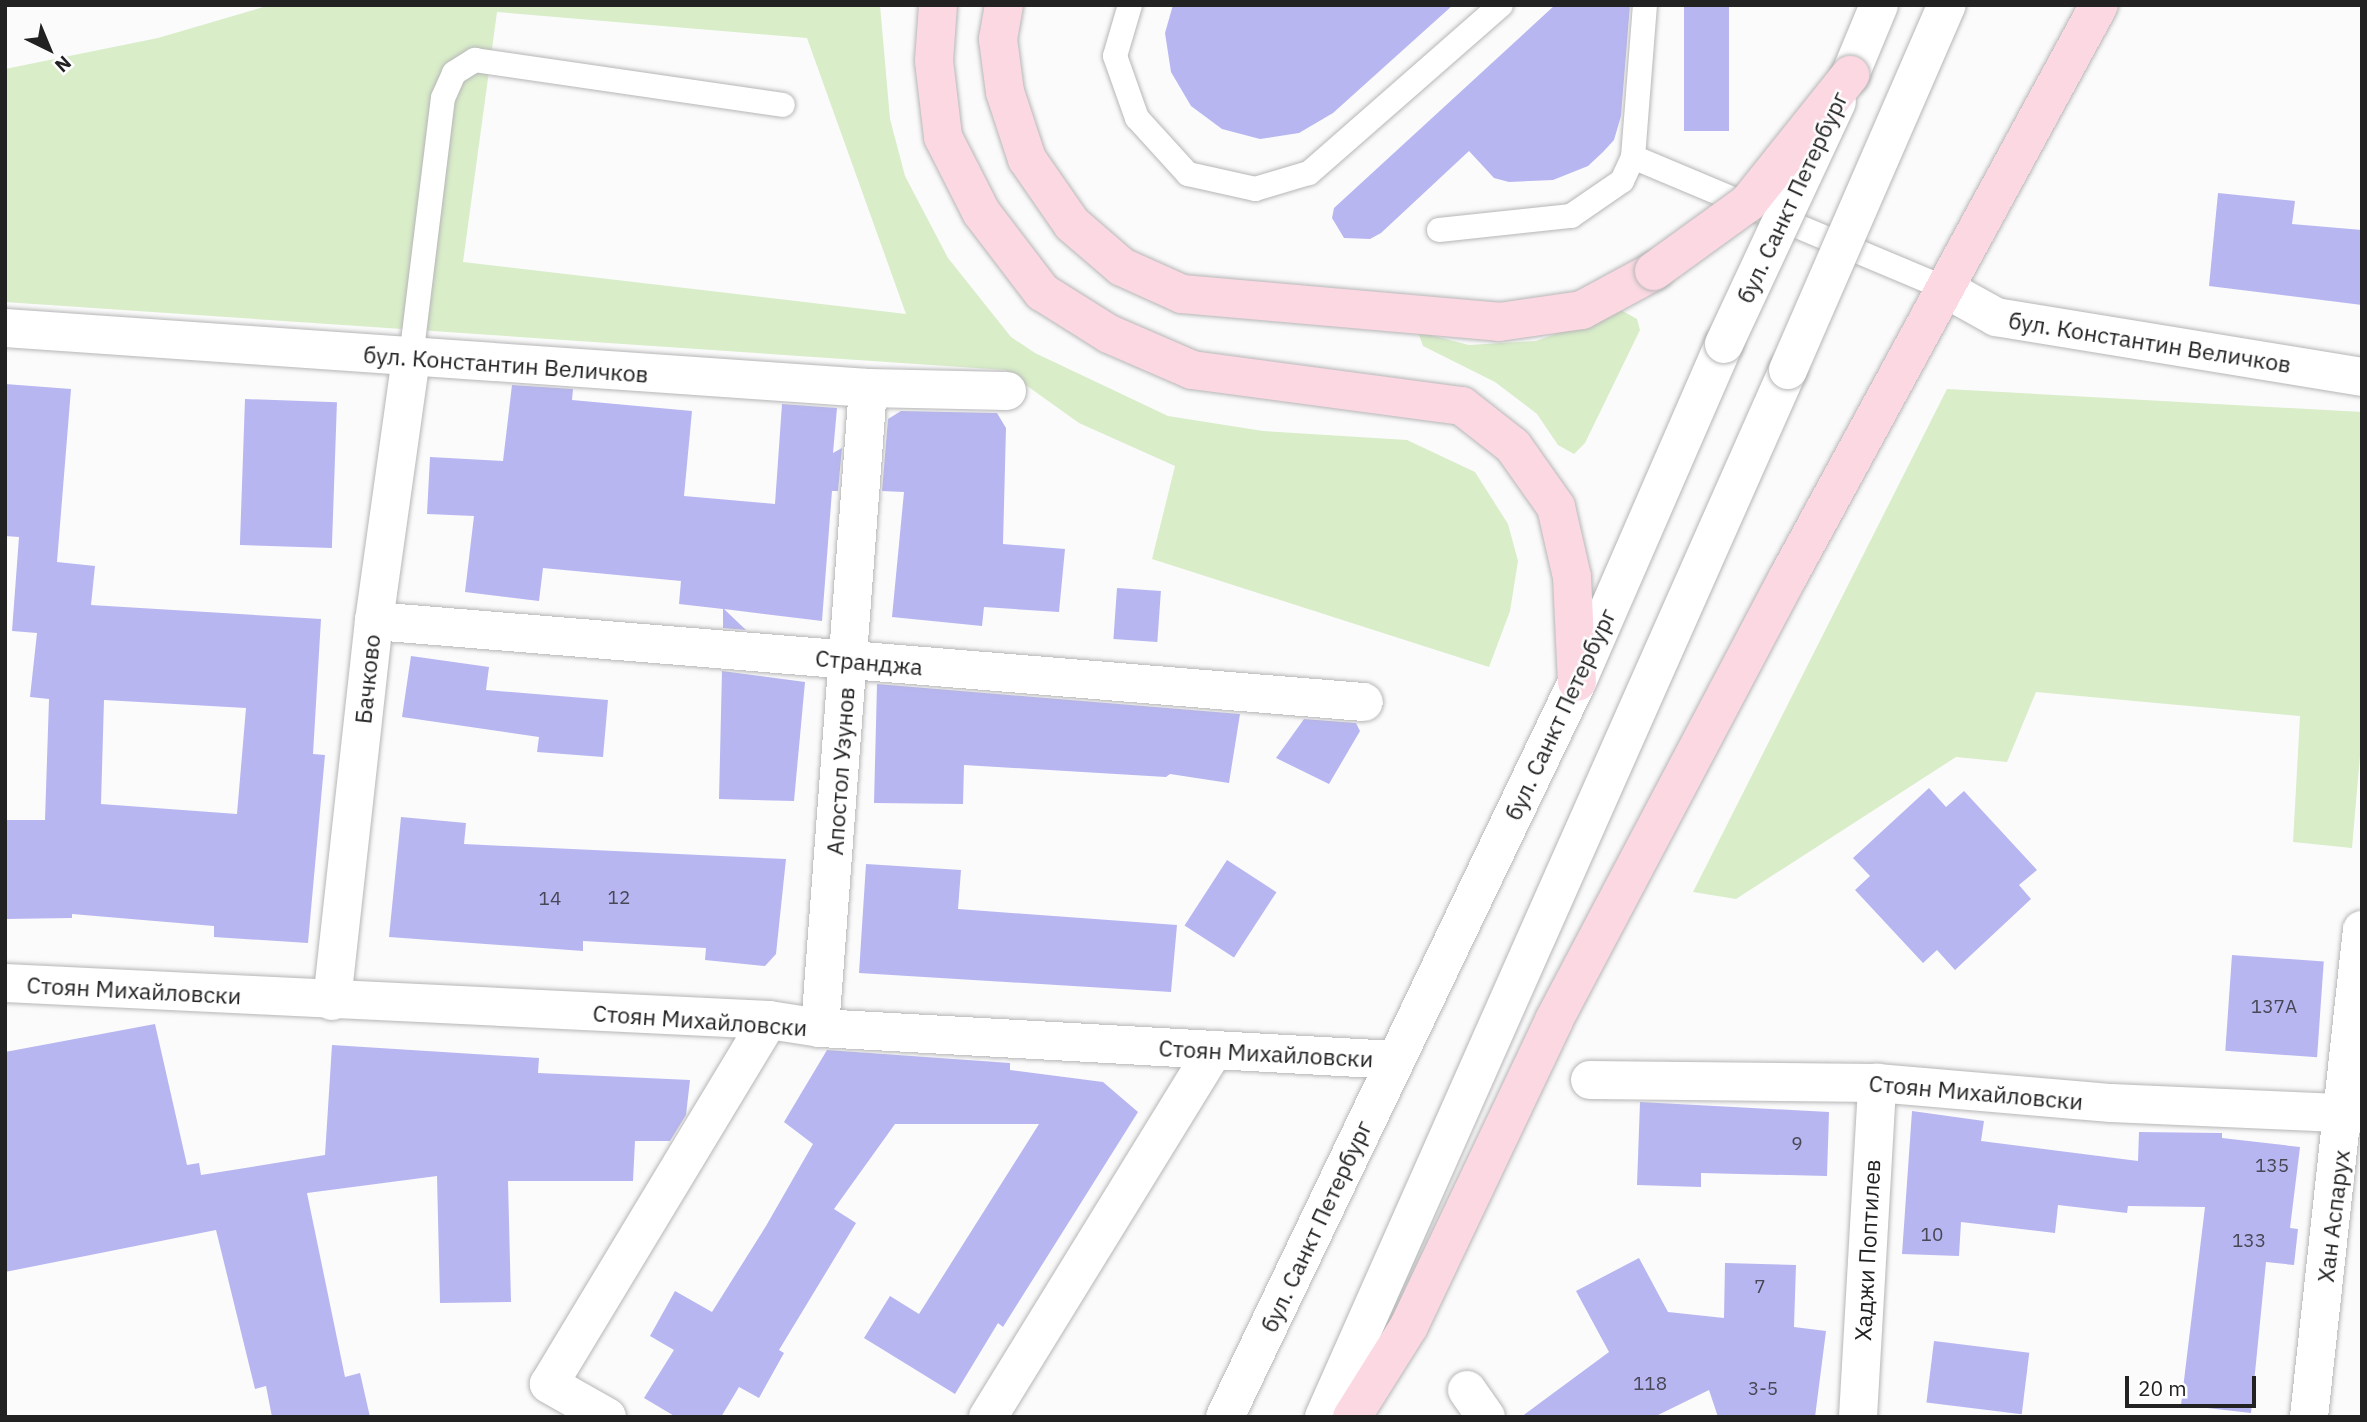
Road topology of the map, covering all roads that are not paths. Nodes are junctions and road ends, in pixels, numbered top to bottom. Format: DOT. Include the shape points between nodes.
graph roads {
  1 [pos="938,5"];
  2 [pos="1003,5"];
  3 [pos="1130,5"];
  4 [pos="1645,5"];
  5 [pos="1880,5"];
  6 [pos="1947,5"];
  7 [pos="2099,5"];
  8 [pos="1496,7"];
  9 [pos="1850,75"];
  10 [pos="783,105"];
  11 [pos="1633,158"];
  12 [pos="1439,230"];
  13 [pos="1944,288"];
  14 [pos="5,328"];
  15 [pos="411,358"];
  16 [pos="2362,377"];
  17 [pos="868,388"];
  18 [pos="1007,391"];
  19 [pos="374,621"];
  20 [pos="849,660"];
  21 [pos="1577,682"];
  22 [pos="1364,702"];
  23 [pos="2362,930"];
  24 [pos="5,983"];
  25 [pos="332,1001"];
  26 [pos="769,1020"];
  27 [pos="820,1028"];
  28 [pos="1214,1051"];
  29 [pos="1395,1060"];
  30 [pos="1590,1080"];
  31 [pos="1877,1083"];
  32 [pos="2353,1114"];
  33 [pos="607,1417"];
  34 [pos="988,1417"];
  35 [pos="1225,1417"];
  36 [pos="1324,1417"];
  37 [pos="1352,1417"];
  38 [pos="1857,1417"];
  39 [pos="2309,1417"];
  1 -- 21 [label="main road" via="934,61 943,137 981,212 1042,292 1109,334 1192,370 1462,406 1513,446 1556,506 1572,577"];
  2 -- 9 [label="main road, bridge" via="998,39 1005,92 1027,159 1072,224 1122,267 1182,295 1499,322 1582,310 1654,271 1748,203"];
  3 -- 8 [label="lane" via="1115,55 1137,118 1188,174 1255,189 1309,173"];
  4 -- 11 [label="lane"];
  5 -- 9 [label="street, бул. Санкт Петербург"];
  6 -- 36 [label="street, bridge"];
  7 -- 13 [label="main road"];
  9 -- 21 [label="street, бул. Санкт Петербург, bridge" via="1724,344"];
  10 -- 15 [label="lane" via="475,60 454,74 443,97"];
  11 -- 12 [label="lane" via="1622,181 1572,216"];
  11 -- 13 [label="lane"];
  13 -- 16 [label="street, бул. Константин Величков" via="1996,317"];
  13 -- 37 [label="main road" via="1554,1020 1409,1325"];
  14 -- 15 [label="street, бул. Константин Величков"];
  15 -- 17 [label="street, бул. Константин Величков"];
  15 -- 19 [label="street, Бачково"];
  17 -- 18 [label="street, бул. Константин Величков"];
  17 -- 20 [label="street, Апостол Узунов"];
  19 -- 20 [label="street, Странджа"];
  19 -- 25 [label="street, Бачково"];
  20 -- 22 [label="street, Странджа"];
  20 -- 27 [label="street, Апостол Узунов"];
  21 -- 29 [label="street, бул. Санкт Петербург"];
  23 -- 32 [label="street, Хан Аспарух"];
  24 -- 25 [label="street, Стоян Михайловски"];
  25 -- 26 [label="street, Стоян Михайловски"];
  26 -- 27 [label="street, Стоян Михайловски"];
  26 -- 33 [label="street" via="549,1384"];
  27 -- 28 [label="street, Стоян Михайловски"];
  28 -- 29 [label="street, Стоян Михайловски"];
  28 -- 34 [label="street"];
  29 -- 35 [label="street, бул. Санкт Петербург"];
  30 -- 31 [label="street, Стоян Михайловски"];
  31 -- 32 [label="street, Стоян Михайловски" via="2111,1103"];
  31 -- 38 [label="street, Хаджи Поптилев"];
  32 -- 39 [label="street, Хан Аспарух"];
}
